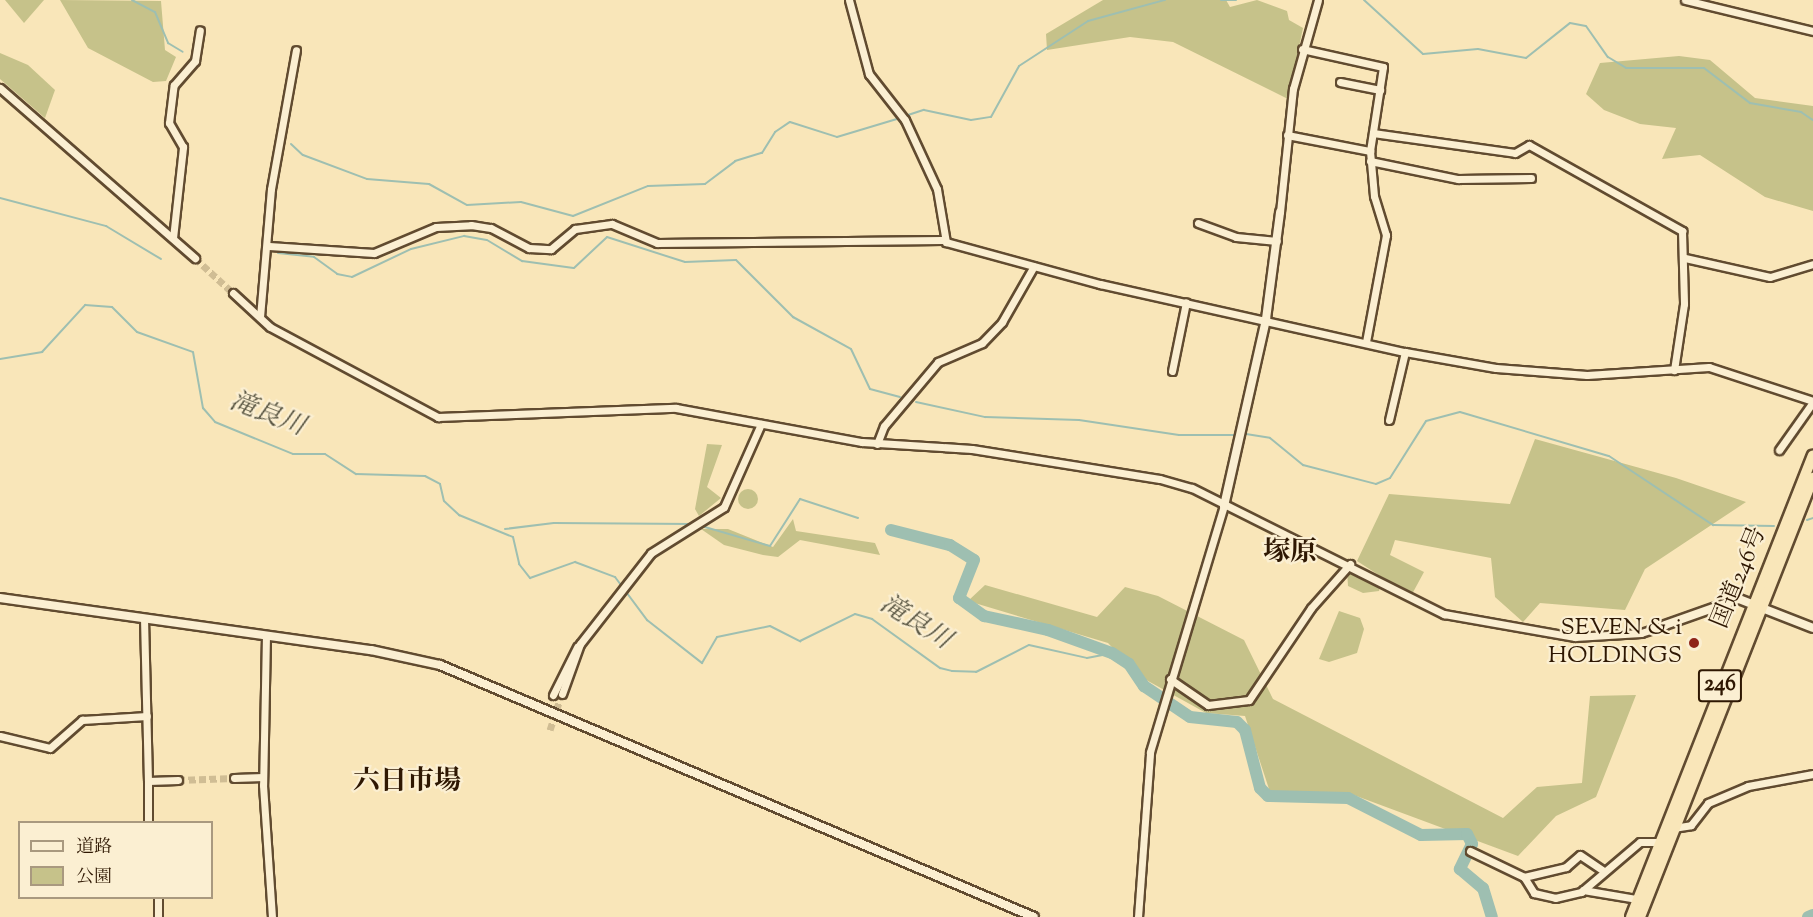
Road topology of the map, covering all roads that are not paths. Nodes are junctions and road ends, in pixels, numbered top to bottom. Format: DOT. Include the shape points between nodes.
graph roads {
  1 [pos="849,0"];
  2 [pos="1318,0"];
  3 [pos="1685,0"];
  4 [pos="200,30"];
  5 [pos="1813,31"];
  6 [pos="1302,49"];
  7 [pos="297,50"];
  8 [pos="1340,82"];
  9 [pos="0,88"];
  10 [pos="1380,90"];
  11 [pos="1373,133"];
  12 [pos="1287,135"];
  13 [pos="1370,151"];
  14 [pos="1371,161"];
  15 [pos="1531,178"];
  16 [pos="1280,212"];
  17 [pos="1198,223"];
  18 [pos="173,238"];
  19 [pos="942,240"];
  20 [pos="1277,241"];
  21 [pos="269,246"];
  22 [pos="195,258"];
  23 [pos="1685,258"];
  24 [pos="1813,264"];
  25 [pos="1034,266"];
  26 [pos="233,293"];
  27 [pos="1186,302"];
  28 [pos="260,317"];
  29 [pos="1266,319"];
  30 [pos="1366,342"];
  31 [pos="1405,352"];
  32 [pos="1674,370"];
  33 [pos="1172,371"];
  34 [pos="1813,401"];
  35 [pos="1389,420"];
  36 [pos="762,424"];
  37 [pos="877,444"];
  38 [pos="1779,450"];
  39 [pos="1813,456"];
  40 [pos="1813,478"];
  41 [pos="1224,506"];
  42 [pos="1350,564"];
  43 [pos="0,598"];
  44 [pos="1757,604"];
  45 [pos="144,618"];
  46 [pos="1665,625"];
  47 [pos="1813,628"];
  48 [pos="266,635"];
  49 [pos="1170,679"];
  50 [pos="557,695"];
  51 [pos="147,716"];
  52 [pos="0,736"];
  53 [pos="1813,774"];
  54 [pos="263,777"];
  55 [pos="234,778"];
  56 [pos="178,780"];
  57 [pos="148,781"];
  58 [pos="148,821"];
  59 [pos="1673,828"];
  60 [pos="1658,842"];
  61 [pos="1470,851"];
  62 [pos="1602,870"];
  63 [pos="1524,877"];
  64 [pos="1583,890"];
  65 [pos="158,899"];
  66 [pos="1637,899"];
  67 [pos="158,917"];
  68 [pos="272,917"];
  69 [pos="1034,917"];
  70 [pos="1138,917"];
  71 [pos="1631,917"];
  72 [pos="1640,917"];
  1 -- 19 [label="street" via="869,74 904,120 938,189"];
  2 -- 6 [label="street"];
  3 -- 5 [label="street"];
  4 -- 18 [label="street" via="195,61 174,84 170,123 183,147"];
  6 -- 10 [label="street" via="1383,67"];
  6 -- 12 [label="street"];
  7 -- 21 [label="street" via="271,189"];
  8 -- 10 [label="street"];
  9 -- 18 [label="street"];
  10 -- 11 [label="street"];
  11 -- 13 [label="street"];
  11 -- 23 [label="street" via="1515,153 1529,145 1682,231"];
  12 -- 13 [label="street"];
  12 -- 16 [label="street"];
  13 -- 14 [label="street"];
  14 -- 15 [label="street" via="1458,178"];
  14 -- 30 [label="street" via="1374,196 1386,235"];
  16 -- 20 [label="street"];
  17 -- 20 [label="street" via="1236,237"];
  18 -- 22 [label="street"];
  19 -- 21 [label="street" via="657,243 612,224 575,229 550,249 529,248 491,228 471,225 436,227 374,253"];
  19 -- 25 [label="street"];
  20 -- 29 [label="street"];
  21 -- 28 [label="street"];
  23 -- 24 [label="street" via="1770,277"];
  23 -- 32 [label="street"];
  25 -- 27 [label="street"];
  25 -- 37 [label="street" via="1002,322 982,343 938,362 884,426"];
  26 -- 28 [label="street"];
  27 -- 29 [label="street"];
  27 -- 33 [label="street"];
  28 -- 36 [label="street" via="438,417 676,408"];
  29 -- 30 [label="street"];
  29 -- 41 [label="street"];
  30 -- 31 [label="street"];
  31 -- 32 [label="street" via="1496,368 1587,375"];
  31 -- 35 [label="street"];
  32 -- 34 [label="street" via="1733,371"];
  34 -- 38 [label="street"];
  36 -- 37 [label="street"];
  36 -- 50 [label="street" via="724,507 663,541 630,585 601,613 580,644"];
  37 -- 41 [label="street" via="972,449 1160,479"];
  39 -- 44 [label="highway, 国道246号 / 246"];
  40 -- 44 [label="highway, 国道246号 / 246"];
  41 -- 42 [label="street"];
  41 -- 49 [label="street"];
  42 -- 46 [label="street" via="1444,614 1575,637 1641,633"];
  42 -- 49 [label="street" via="1311,608 1249,700 1208,705"];
  43 -- 45 [label="street"];
  44 -- 46 [label="street" via="1728,600"];
  44 -- 47 [label="street"];
  44 -- 59 [label="highway, 国道246号 / 246"];
  44 -- 60 [label="highway, 国道246号 / 246"];
  45 -- 48 [label="street"];
  45 -- 51 [label="street"];
  48 -- 54 [label="street" via="260,684"];
  48 -- 69 [label="street" via="406,657 474,677"];
  49 -- 70 [label="street" via="1150,752"];
  51 -- 52 [label="street" via="82,720 50,748"];
  51 -- 57 [label="street"];
  53 -- 59 [label="street" via="1748,786 1708,803 1691,825"];
  54 -- 55 [label="street"];
  54 -- 68 [label="street"];
  56 -- 57 [label="street"];
  57 -- 58 [label="street"];
  59 -- 72 [label="highway, 国道246号 / 246"];
  60 -- 62 [label="street" via="1640,842"];
  60 -- 66 [label="highway, 国道246号 / 246"];
  61 -- 63 [label="street"];
  62 -- 63 [label="street" via="1580,855 1566,867"];
  62 -- 64 [label="street"];
  63 -- 64 [label="street" via="1542,898"];
  64 -- 66 [label="street"];
  65 -- 67 [label="street"];
  66 -- 71 [label="highway, 国道246号 / 246"];
}
